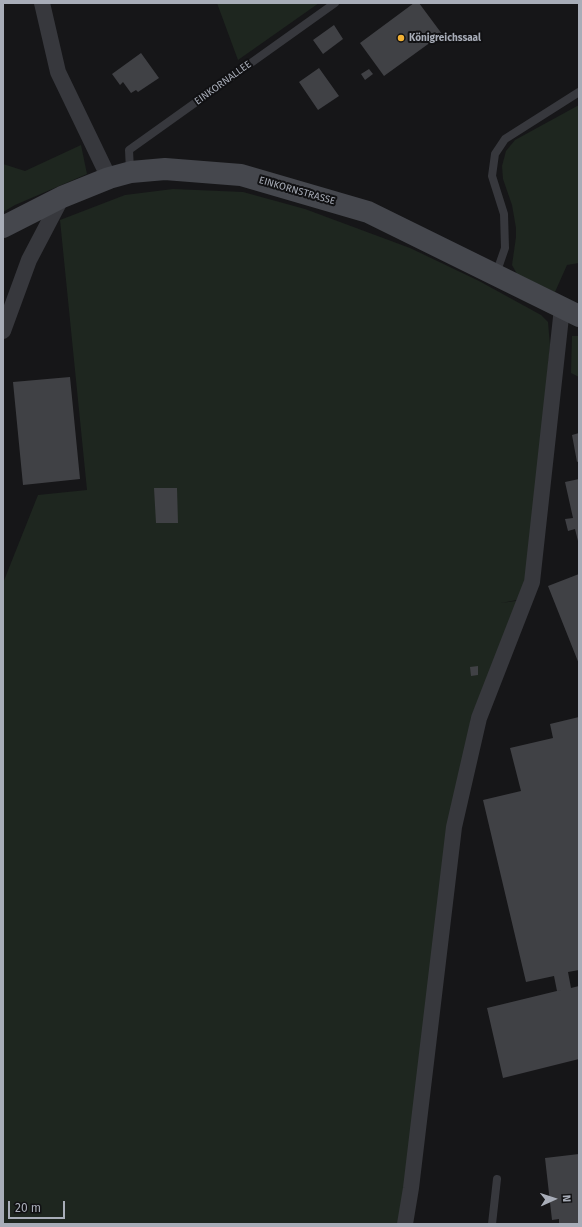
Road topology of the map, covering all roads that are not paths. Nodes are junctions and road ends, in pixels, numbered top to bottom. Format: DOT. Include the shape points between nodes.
graph roads {
  1 [pos="42,3"];
  2 [pos="335,3"];
  3 [pos="579,92"];
  4 [pos="130,172"];
  5 [pos="109,178"];
  6 [pos="62,197"];
  7 [pos="3,227"];
  8 [pos="496,275"];
  9 [pos="570,312"];
  10 [pos="3,330"];
  11 [pos="497,1179"];
  12 [pos="406,1224"];
  13 [pos="492,1224"];
  1 -- 5 [label="street" via="58,72"];
  2 -- 4 [label="lane, EINKORNALLEE" via="129,150"];
  3 -- 8 [label="lane" via="505,139 495,154 492,176 504,214 505,248"];
  4 -- 5 [label="street, EINKORNSTRASSE"];
  4 -- 8 [label="street, EINKORNSTRASSE" via="165,169 241,175 368,212"];
  5 -- 6 [label="street, EINKORNSTRASSE"];
  6 -- 7 [label="street, EINKORNSTRASSE"];
  6 -- 10 [label="street" via="29,260"];
  8 -- 9 [label="street, EINKORNSTRASSE"];
  9 -- 12 [label="street" via="532,582 479,718 454,827"];
  11 -- 13 [label="lane"];
}
